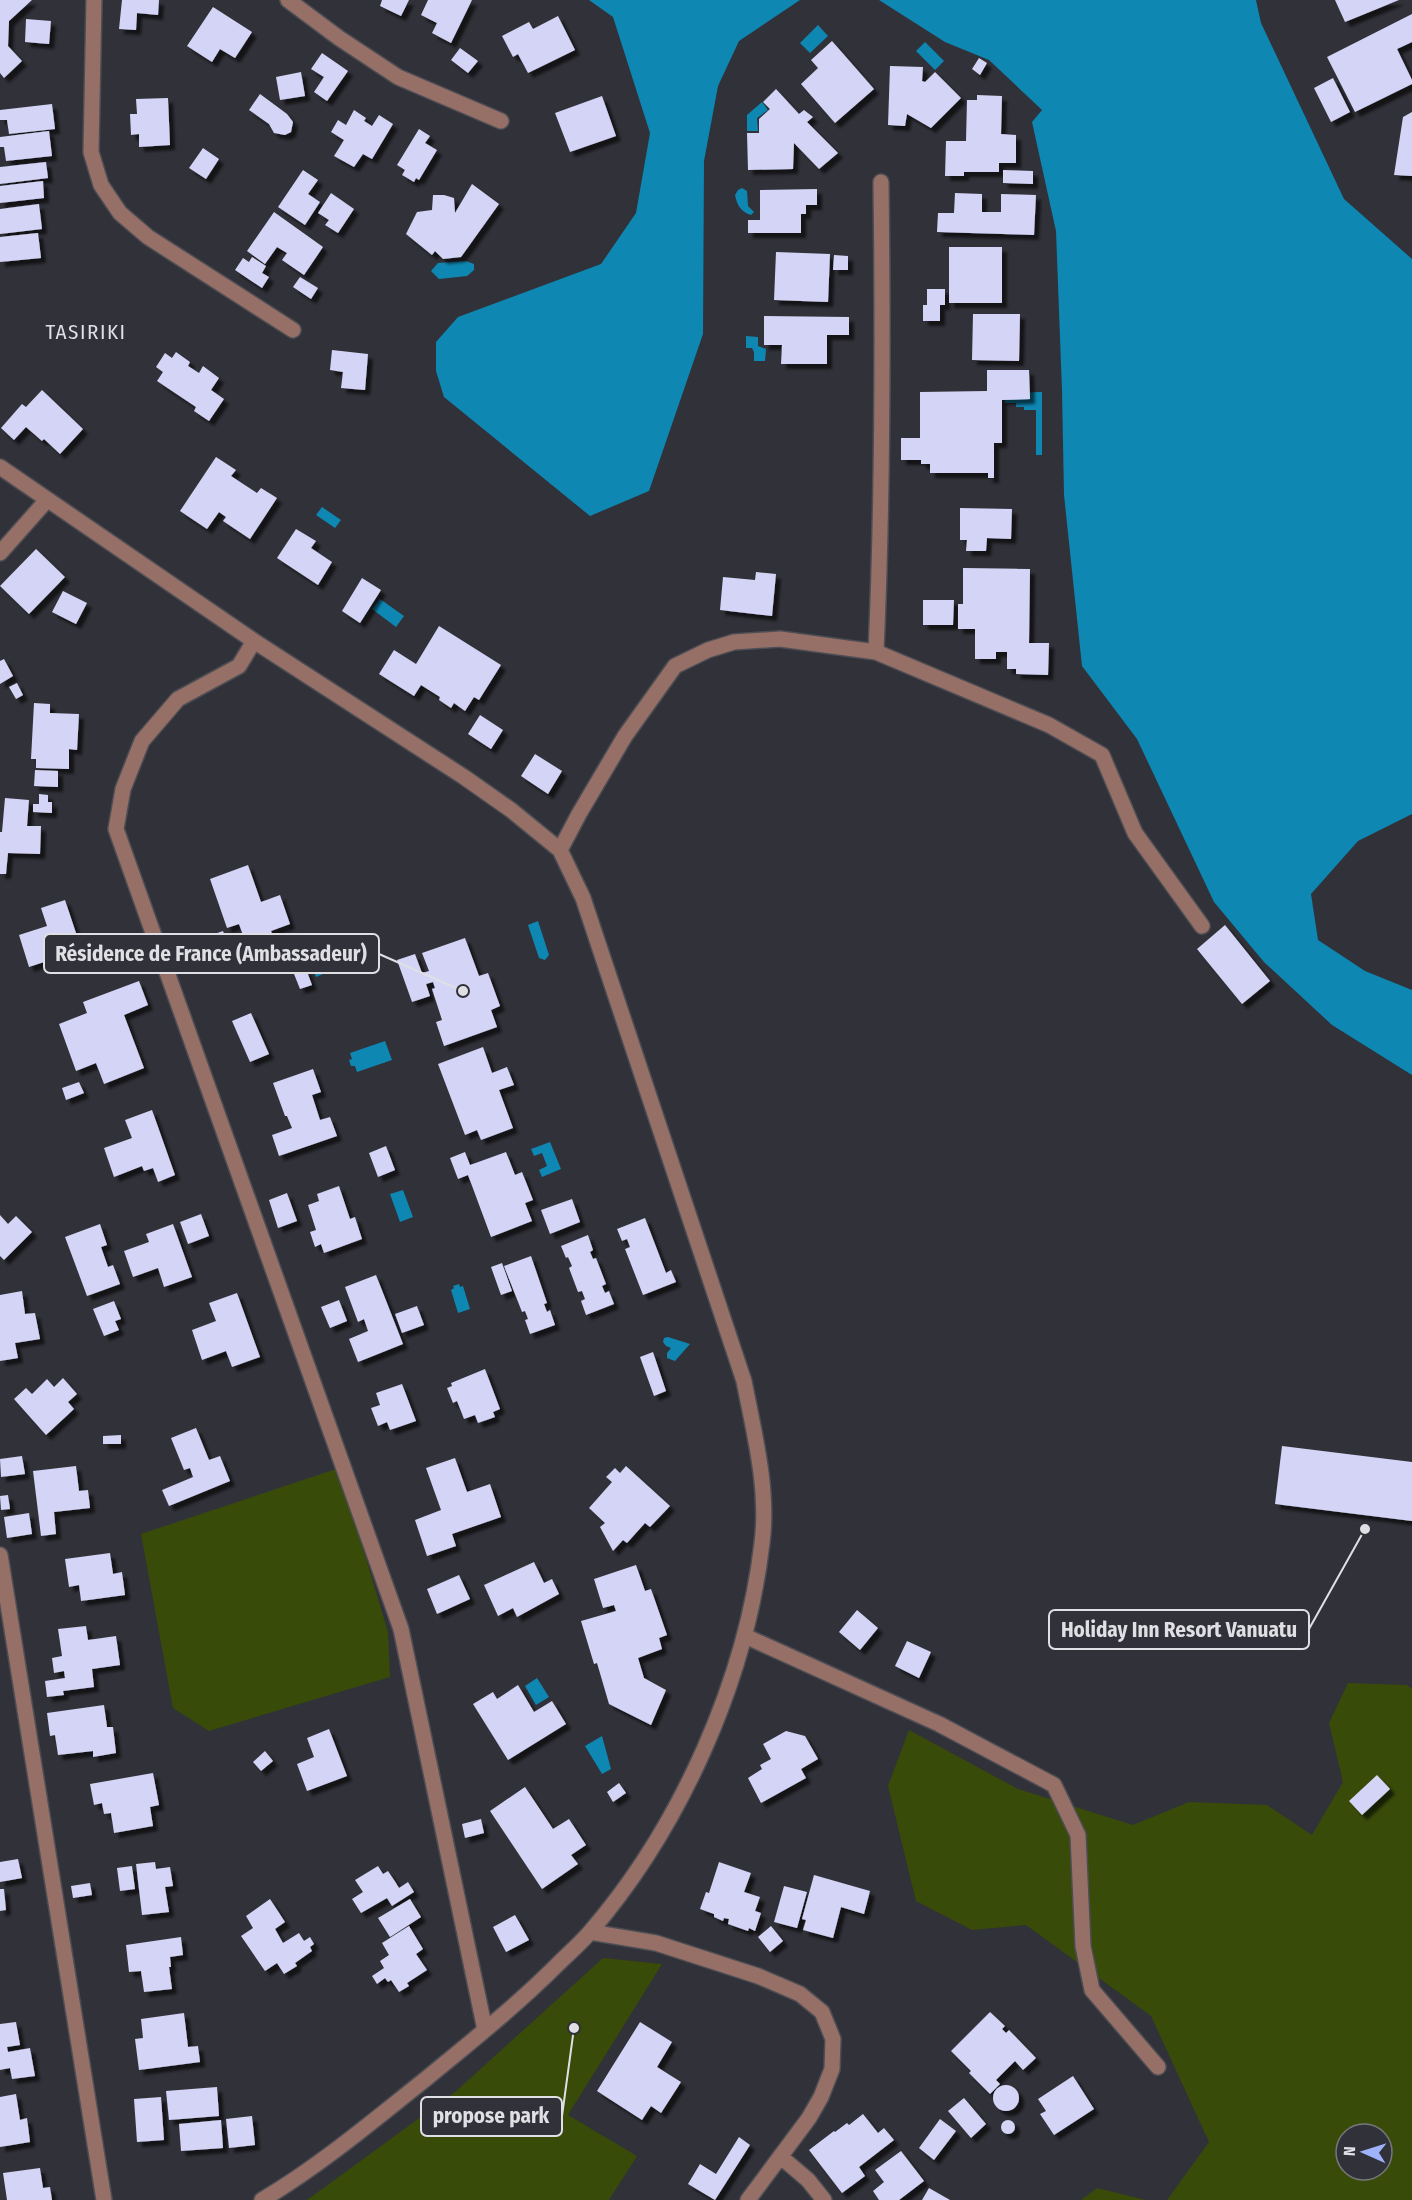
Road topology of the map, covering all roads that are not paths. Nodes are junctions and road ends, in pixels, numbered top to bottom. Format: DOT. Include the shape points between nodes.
graph roads {
  1 [pos="94,0"];
  2 [pos="288,0"];
  3 [pos="501,121"];
  4 [pos="881,182"];
  5 [pos="293,330"];
  6 [pos="0,467"];
  7 [pos="47,500"];
  8 [pos="0,553"];
  9 [pos="255,641"];
  10 [pos="876,652"];
  11 [pos="560,850"];
  12 [pos="1202,926"];
  13 [pos="0,1555"];
  14 [pos="745,1636"];
  15 [pos="590,1932"];
  16 [pos="485,2030"];
  17 [pos="1158,2067"];
  18 [pos="781,2157"];
  19 [pos="104,2200"];
  20 [pos="262,2200"];
  21 [pos="748,2200"];
  22 [pos="824,2200"];
  1 -- 5 [label="street" via="91,152 101,185 120,213 148,237"];
  2 -- 3 [label="street" via="398,76"];
  4 -- 10 [label="street" via="881,546"];
  6 -- 7 [label="street"];
  7 -- 8 [label="street"];
  7 -- 9 [label="street"];
  9 -- 11 [label="street" via="464,777"];
  9 -- 16 [label="street" via="239,666 178,699 142,741 123,789 116,829 401,1629"];
  10 -- 11 [label="street" via="780,639 734,642 675,666 625,736"];
  10 -- 12 [label="street" via="1049,725 1102,755 1135,833"];
  11 -- 14 [label="street" via="583,898 744,1381 763,1493 762,1542"];
  13 -- 19 [label="street"];
  14 -- 15 [label="street" via="692,1778 636,1873"];
  14 -- 17 [label="street" via="939,1724 1054,1785 1078,1835 1083,1946 1092,1990"];
  15 -- 16 [label="street"];
  15 -- 18 [label="street" via="656,1943 758,1976 800,1994 822,2012 833,2038 832,2069 821,2097"];
  16 -- 20 [label="street" via="385,2112"];
  18 -- 21 [label="street"];
  18 -- 22 [label="street"];
}
